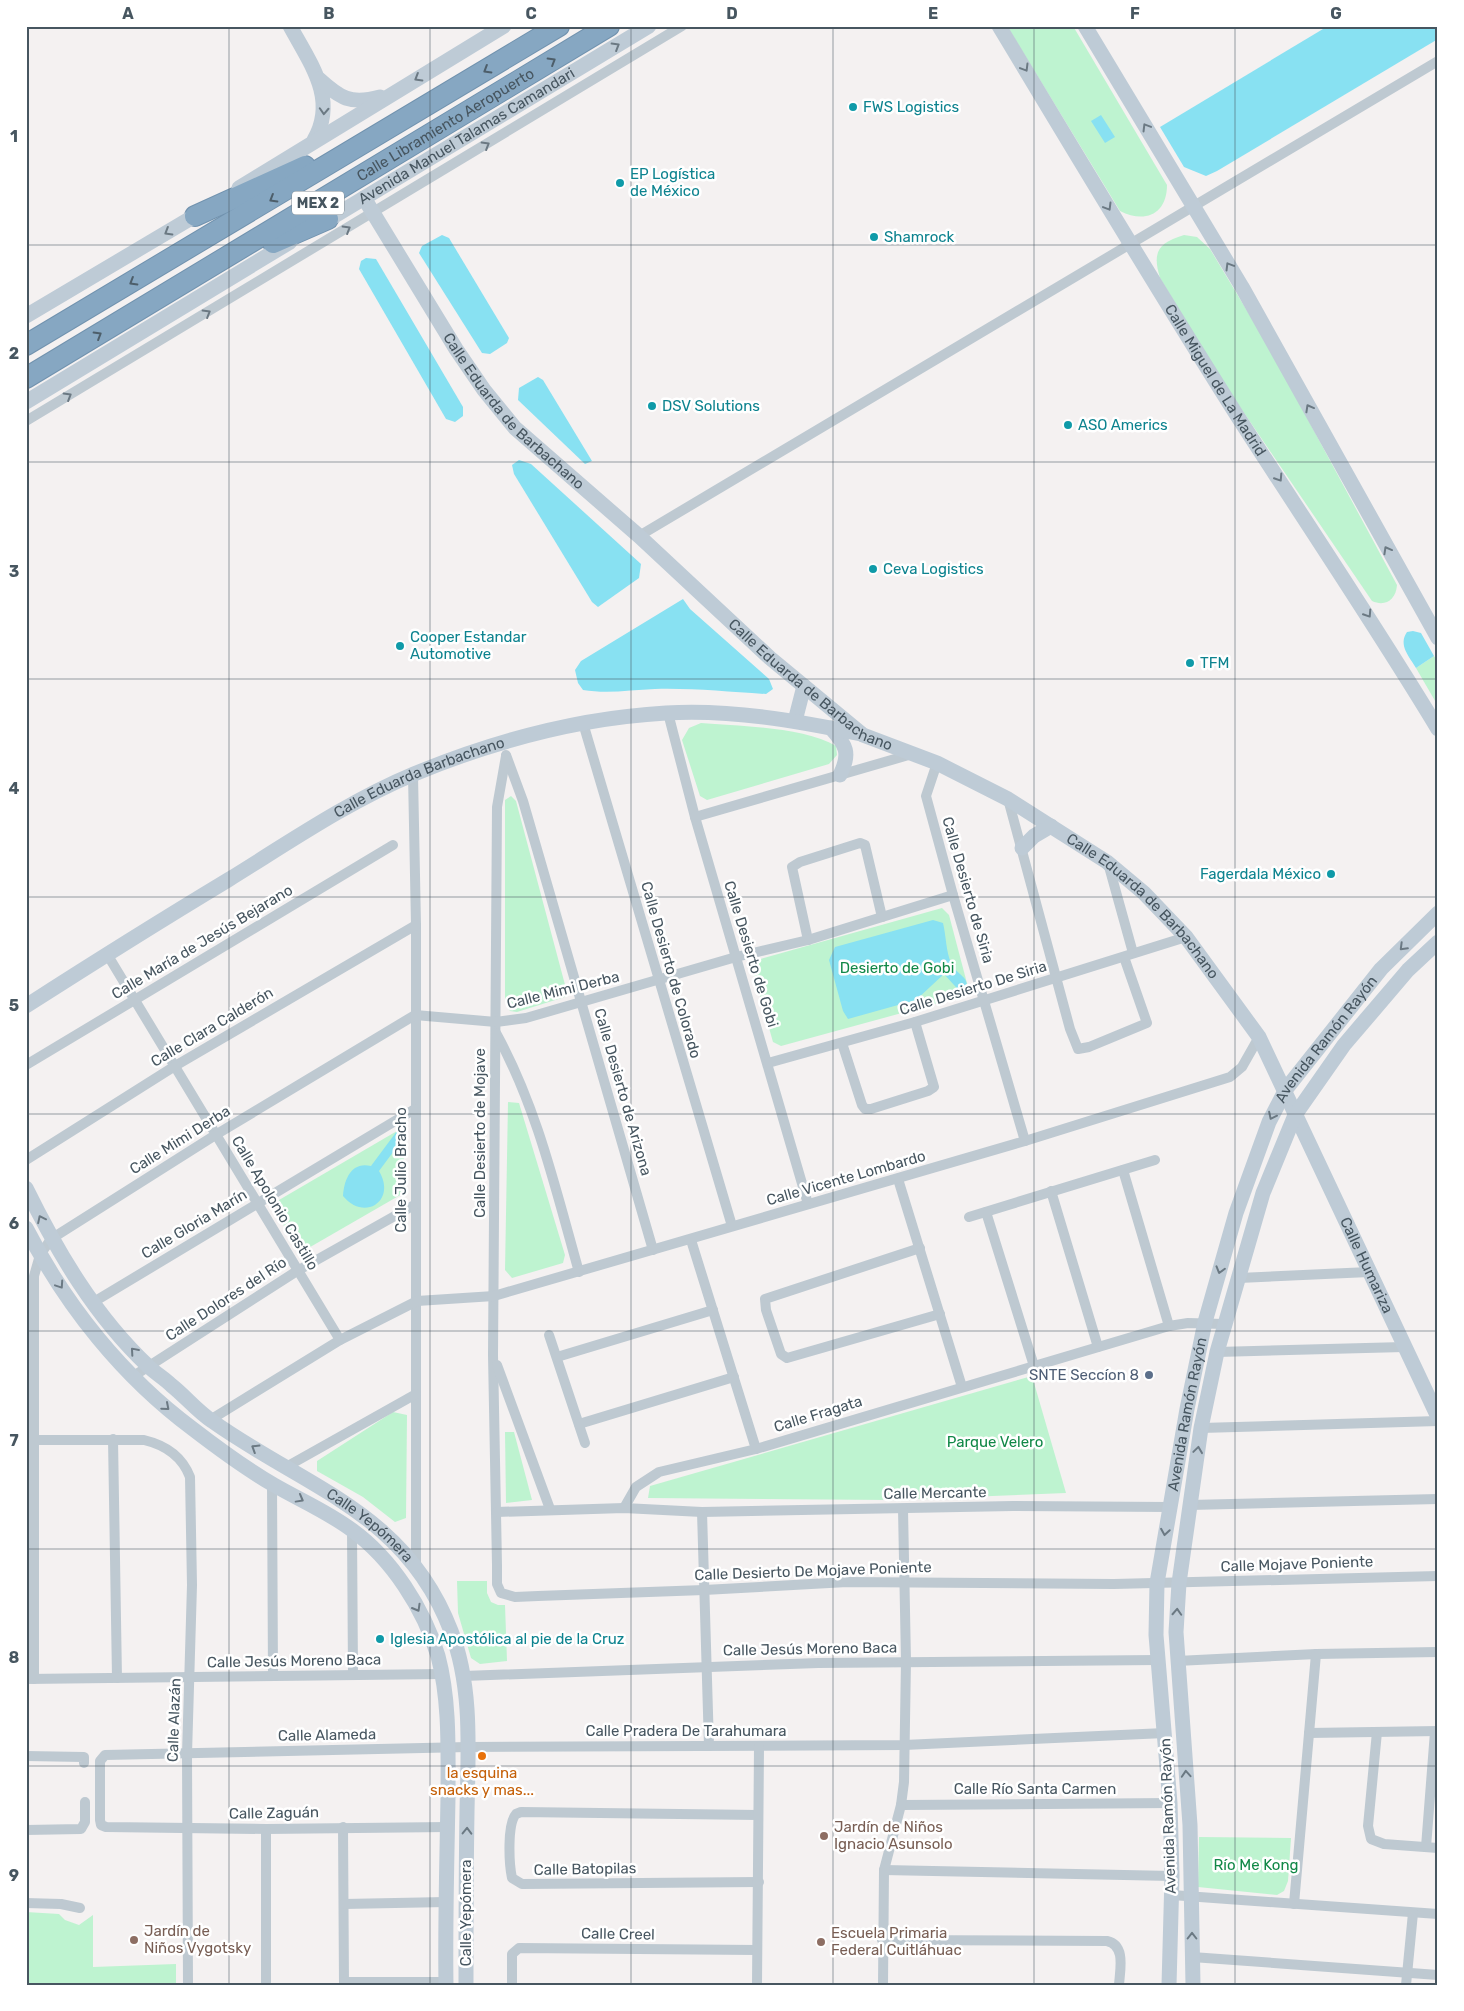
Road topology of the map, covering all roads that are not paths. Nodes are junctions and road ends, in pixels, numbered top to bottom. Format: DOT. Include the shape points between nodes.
graph roads {
  1 [pos="290,26"];
  2 [pos="504,26"];
  3 [pos="559,26"];
  4 [pos="609,26"];
  5 [pos="649,26"];
  6 [pos="682,26"];
  7 [pos="1000,26"];
  8 [pos="1084,26"];
  9 [pos="1438,61"];
  10 [pos="319,79"];
  11 [pos="393,93"];
  12 [pos="406,119"];
  13 [pos="313,141"];
  14 [pos="364,198"];
  15 [pos="1193,207"];
  16 [pos="373,213"];
  17 [pos="195,216"];
  18 [pos="328,219"];
  19 [pos="1130,244"];
  20 [pos="164,296"];
  21 [pos="26,316"];
  22 [pos="26,345"];
  23 [pos="26,378"];
  24 [pos="26,402"];
  25 [pos="26,421"];
  26 [pos="638,536"];
  27 [pos="1438,638"];
  28 [pos="804,686"];
  29 [pos="668,713"];
  30 [pos="795,721"];
  31 [pos="583,723"];
  32 [pos="831,728"];
  33 [pos="1438,729"];
  34 [pos="863,735"];
  35 [pos="504,749"];
  36 [pos="913,754"];
  37 [pos="937,764"];
  38 [pos="413,775"];
  39 [pos="840,775"];
  40 [pos="1008,799"];
  41 [pos="695,818"];
  42 [pos="1051,826"];
  43 [pos="393,845"];
  44 [pos="1022,848"];
  45 [pos="1108,862"];
  46 [pos="952,895"];
  47 [pos="1438,913"];
  48 [pos="882,917"];
  49 [pos="416,924"];
  50 [pos="1186,937"];
  51 [pos="808,940"];
  52 [pos="1438,942"];
  53 [pos="108,954"];
  54 [pos="1129,955"];
  55 [pos="736,957"];
  56 [pos="1056,978"];
  57 [pos="658,980"];
  58 [pos="134,999"];
  59 [pos="984,1001"];
  60 [pos="582,1003"];
  61 [pos="26,1006"];
  62 [pos="415,1016"];
  63 [pos="915,1022"];
  64 [pos="495,1026"];
  65 [pos="1259,1037"];
  66 [pos="842,1043"];
  67 [pos="768,1063"];
  68 [pos="26,1065"];
  69 [pos="175,1066"];
  70 [pos="1286,1089"];
  71 [pos="415,1109"];
  72 [pos="1295,1115"];
  73 [pos="217,1134"];
  74 [pos="1025,1141"];
  75 [pos="26,1160"];
  76 [pos="1155,1160"];
  77 [pos="1123,1170"];
  78 [pos="898,1179"];
  79 [pos="26,1188"];
  80 [pos="1051,1191"];
  81 [pos="258,1202"];
  82 [pos="416,1204"];
  83 [pos="808,1204"];
  84 [pos="986,1212"];
  85 [pos="969,1216"];
  86 [pos="732,1226"];
  87 [pos="26,1228"];
  88 [pos="51,1238"];
  89 [pos="691,1240"];
  90 [pos="920,1248"];
  91 [pos="653,1250"];
  92 [pos="40,1255"];
  93 [pos="297,1271"];
  94 [pos="579,1272"];
  95 [pos="1369,1272"];
  96 [pos="1239,1278"];
  97 [pos="494,1296"];
  98 [pos="417,1301"];
  99 [pos="92,1303"];
  100 [pos="713,1310"];
  101 [pos="940,1314"];
  102 [pos="1205,1322"];
  103 [pos="1224,1324"];
  104 [pos="1169,1326"];
  105 [pos="550,1335"];
  106 [pos="340,1340"];
  107 [pos="1098,1347"];
  108 [pos="1404,1347"];
  109 [pos="1217,1352"];
  110 [pos="493,1356"];
  111 [pos="557,1357"];
  112 [pos="148,1366"];
  113 [pos="1034,1366"];
  114 [pos="734,1376"];
  115 [pos="132,1377"];
  116 [pos="962,1387"];
  117 [pos="416,1394"];
  118 [pos="1438,1417"];
  119 [pos="210,1420"];
  120 [pos="1438,1421"];
  121 [pos="579,1424"];
  122 [pos="1201,1428"];
  123 [pos="113,1439"];
  124 [pos="30,1440"];
  125 [pos="585,1443"];
  126 [pos="756,1449"];
  127 [pos="286,1467"];
  128 [pos="272,1484"];
  129 [pos="1438,1499"];
  130 [pos="1190,1505"];
  131 [pos="1169,1507"];
  132 [pos="624,1508"];
  133 [pos="550,1509"];
  134 [pos="903,1509"];
  135 [pos="496,1512"];
  136 [pos="702,1512"];
  137 [pos="352,1530"];
  138 [pos="416,1564"];
  139 [pos="1438,1576"];
  140 [pos="903,1581"];
  141 [pos="1157,1583"];
  142 [pos="1179,1583"];
  143 [pos="704,1590"];
  144 [pos="1438,1652"];
  145 [pos="1316,1654"];
  146 [pos="1158,1660"];
  147 [pos="906,1661"];
  148 [pos="1177,1662"];
  149 [pos="707,1666"];
  150 [pos="442,1674"];
  151 [pos="353,1675"];
  152 [pos="272,1676"];
  153 [pos="464,1676"];
  154 [pos="191,1677"];
  155 [pos="117,1678"];
  156 [pos="30,1679"];
  157 [pos="1436,1731"];
  158 [pos="1377,1732"];
  159 [pos="1164,1733"];
  160 [pos="1309,1733"];
  161 [pos="904,1745"];
  162 [pos="709,1746"];
  163 [pos="468,1747"];
  164 [pos="759,1747"];
  165 [pos="448,1748"];
  166 [pos="187,1754"];
  167 [pos="26,1756"];
  168 [pos="85,1761"];
  169 [pos="1434,1780"];
  170 [pos="85,1802"];
  171 [pos="1170,1803"];
  172 [pos="901,1805"];
  173 [pos="758,1815"];
  174 [pos="101,1825"];
  175 [pos="343,1827"];
  176 [pos="448,1827"];
  177 [pos="188,1828"];
  178 [pos="266,1829"];
  179 [pos="26,1830"];
  180 [pos="1426,1847"];
  181 [pos="1438,1848"];
  182 [pos="884,1870"];
  183 [pos="1172,1876"];
  184 [pos="759,1882"];
  185 [pos="1172,1895"];
  186 [pos="1192,1895"];
  187 [pos="446,1902"];
  188 [pos="26,1903"];
  189 [pos="344,1904"];
  190 [pos="1294,1904"];
  191 [pos="80,1908"];
  192 [pos="1413,1912"];
  193 [pos="1438,1914"];
  194 [pos="882,1940"];
  195 [pos="757,1950"];
  196 [pos="1192,1957"];
  197 [pos="1407,1973"];
  198 [pos="1438,1975"];
  199 [pos="344,1983"];
  200 [pos="446,1983"];
  201 [pos="188,1985"];
  202 [pos="266,1985"];
  203 [pos="466,1985"];
  204 [pos="512,1985"];
  205 [pos="757,1985"];
  206 [pos="883,1985"];
  207 [pos="1119,1985"];
  208 [pos="1169,1985"];
  209 [pos="1192,1985"];
  210 [pos="1406,1985"];
  1 -- 10 [label="main road"];
  2 -- 11 [label="main road, one-way"];
  3 -- 12 [label="highway, Calle Libramiento Aeropuerto / MEX 2, one-way"];
  20 -- 4 [label="highway, Calle Libramiento Aeropuerto / MEX 2, one-way"];
  14 -- 5 [label="main road, Avenida Manuel Talamas Camandari, one-way"];
  16 -- 6 [label="street, one-way"];
  7 -- 19 [label="main road, Calle Miguel de La Madrid, one-way"];
  15 -- 8 [label="main road, one-way"];
  9 -- 15 [label="street"];
  10 -- 11 [label="main road" via="350,100 373,99"];
  10 -- 13 [label="main road, one-way" via="324,112"];
  11 -- 13 [label="main road"];
  12 -- 17 [label="highway"];
  12 -- 22 [label="highway, Calle Libramiento Aeropuerto / MEX 2, one-way"];
  13 -- 17 [label="main road"];
  14 -- 16 [label="main road, Calle Eduarda de Barbachano"];
  14 -- 18 [label="main road, Avenida Manuel Talamas Camandari"];
  15 -- 19 [label="street"];
  27 -- 15 [label="main road, one-way" via="1242,287"];
  25 -- 16 [label="street, one-way"];
  16 -- 26 [label="main road, Calle Eduarda de Barbachano" via="484,390 516,428"];
  17 -- 21 [label="main road, one-way"];
  18 -- 20 [label="highway"];
  18 -- 24 [label="main road, Avenida Manuel Talamas Camandari"];
  19 -- 26 [label="street"];
  19 -- 33 [label="main road, Calle Miguel de La Madrid, one-way"];
  23 -- 20 [label="highway, Calle Libramiento Aeropuerto / MEX 2, one-way"];
  26 -- 28 [label="main road, Calle Eduarda de Barbachano"];
  28 -- 30 [label="main road"];
  28 -- 34 [label="main road, Calle Eduarda de Barbachano"];
  29 -- 30 [label="main road, Calle Eduarda Barbachano" via="714,713"];
  29 -- 31 [label="main road, Calle Eduarda Barbachano"];
  29 -- 41 [label="street, Calle Desierto de Gobi"];
  30 -- 32 [label="main road, Calle Eduarda Barbachano"];
  31 -- 35 [label="main road, Calle Eduarda Barbachano"];
  31 -- 57 [label="street, Calle Desierto de Colorado"];
  32 -- 34 [label="main road, Calle Eduarda Barbachano"];
  32 -- 39 [label="main road" via="847,753"];
  34 -- 36 [label="main road, Calle Eduarda de Barbachano"];
  35 -- 38 [label="main road, Calle Eduarda Barbachano"];
  35 -- 60 [label="street, Calle Desierto de Arizona" via="523,801"];
  35 -- 64 [label="street, Calle Desierto de Mojave" via="496,807"];
  36 -- 37 [label="main road, Calle Eduarda de Barbachano"];
  36 -- 39 [label="street"];
  37 -- 40 [label="main road, Calle Eduarda de Barbachano"];
  37 -- 46 [label="street, Calle Desierto de Siria" via="926,796"];
  38 -- 49 [label="street, Calle Julio Bracho"];
  38 -- 53 [label="main road, Calle Eduarda Barbachano" via="345,809"];
  39 -- 41 [label="street"];
  40 -- 42 [label="main road, Calle Eduarda de Barbachano"];
  40 -- 44 [label="street"];
  41 -- 55 [label="street, Calle Desierto de Gobi"];
  42 -- 44 [label="main road"];
  42 -- 45 [label="main road, Calle Eduarda de Barbachano"];
  43 -- 58 [label="street, Calle María de Jesús Bejarano"];
  44 -- 56 [label="street"];
  45 -- 50 [label="main road, Calle Eduarda de Barbachano" via="1144,893"];
  45 -- 54 [label="street"];
  46 -- 48 [label="street, Calle Mimi Derba"];
  46 -- 59 [label="street, Calle Desierto de Siria"];
  47 -- 70 [label="main road, Avenida Ramón Rayón, one-way" via="1381,968"];
  48 -- 51 [label="street, Calle Mimi Derba"];
  48 -- 51 [label="street" via="865,845 860,843 792,867"];
  49 -- 62 [label="street, Calle Julio Bracho"];
  49 -- 69 [label="street, Calle Clara Calderón"];
  50 -- 54 [label="street, Calle Desierto De Siria"];
  50 -- 65 [label="main road, Calle Eduarda de Barbachano"];
  51 -- 55 [label="street, Calle Mimi Derba"];
  52 -- 72 [label="main road, Avenida Ramón Rayón" via="1408,970 1344,1045"];
  53 -- 58 [label="street, Calle Apolonio Castillo"];
  53 -- 61 [label="main road, Calle Eduarda Barbachano"];
  54 -- 56 [label="street, Calle Desierto De Siria"];
  54 -- 56 [label="street" via="1147,1023 1080,1049 1074,1044"];
  55 -- 57 [label="street, Calle Mimi Derba"];
  55 -- 67 [label="street, Calle Desierto de Gobi"];
  56 -- 59 [label="street, Calle Desierto De Siria"];
  57 -- 60 [label="street, Calle Mimi Derba"];
  57 -- 86 [label="street, Calle Desierto de Colorado"];
  58 -- 68 [label="street, Calle María de Jesús Bejarano"];
  58 -- 69 [label="street, Calle Apolonio Castillo"];
  59 -- 63 [label="street, Calle Desierto De Siria"];
  59 -- 74 [label="street, Calle Desierto de Siria"];
  60 -- 64 [label="street, Calle Mimi Derba"];
  60 -- 91 [label="street, Calle Desierto de Arizona"];
  62 -- 64 [label="street, Calle Mimi Derba"];
  62 -- 71 [label="street, Calle Julio Bracho"];
  62 -- 73 [label="street, Calle Mimi Derba"];
  63 -- 66 [label="street, Calle Desierto De Siria"];
  63 -- 66 [label="street" via="934,1087 872,1109 862,1105"];
  64 -- 94 [label="street" via="530,1107"];
  64 -- 97 [label="street, Calle Desierto de Mojave"];
  65 -- 70 [label="main road, Calle Eduarda de Barbachano"];
  65 -- 74 [label="street, Calle Vicente Lombardo" via="1242,1067 1230,1077"];
  66 -- 67 [label="street, Calle Desierto De Siria"];
  67 -- 83 [label="street, Calle Desierto de Gobi"];
  69 -- 73 [label="street, Calle Apolonio Castillo"];
  69 -- 75 [label="street, Calle Clara Calderón"];
  70 -- 72 [label="main road, Calle Eduarda de Barbachano"];
  70 -- 102 [label="main road, Avenida Ramón Rayón, one-way" via="1269,1122 1236,1213"];
  71 -- 81 [label="street, Calle Gloria Marín"];
  71 -- 82 [label="street, Calle Julio Bracho"];
  72 -- 95 [label="main road, Calle Humariza"];
  72 -- 96 [label="main road, Avenida Ramón Rayón" via="1263,1193"];
  73 -- 81 [label="street, Calle Apolonio Castillo"];
  73 -- 88 [label="street, Calle Mimi Derba"];
  74 -- 78 [label="street, Calle Vicente Lombardo"];
  76 -- 77 [label="street"];
  77 -- 80 [label="street"];
  77 -- 104 [label="street"];
  78 -- 83 [label="street, Calle Vicente Lombardo"];
  78 -- 90 [label="street"];
  88 -- 79 [label="main road, Calle Yepómera, one-way"];
  80 -- 84 [label="street"];
  80 -- 107 [label="street"];
  81 -- 93 [label="street, Calle Apolonio Castillo"];
  81 -- 99 [label="street, Calle Gloria Marín"];
  82 -- 93 [label="street, Calle Dolores del Río"];
  82 -- 98 [label="street, Calle Julio Bracho"];
  83 -- 86 [label="street, Calle Vicente Lombardo"];
  84 -- 85 [label="street"];
  84 -- 113 [label="street"];
  86 -- 89 [label="street, Calle Vicente Lombardo"];
  87 -- 92 [label="main road, Calle Yepómera"];
  88 -- 92 [label="street"];
  88 -- 99 [label="main road, Calle Yepómera"];
  89 -- 91 [label="street, Calle Vicente Lombardo"];
  89 -- 100 [label="street"];
  90 -- 101 [label="street"];
  90 -- 101 [label="street" via="765,1299 766,1310 781,1354 788,1358"];
  91 -- 94 [label="street, Calle Vicente Lombardo"];
  92 -- 115 [label="main road, Calle Yepómera, one-way" via="84,1320"];
  92 -- 124 [label="street" via="34,1276"];
  93 -- 106 [label="street, Calle Apolonio Castillo"];
  93 -- 112 [label="street, Calle Dolores del Río"];
  94 -- 97 [label="street, Calle Vicente Lombardo"];
  95 -- 96 [label="street"];
  95 -- 108 [label="main road, Calle Humariza"];
  96 -- 103 [label="main road, Avenida Ramón Rayón"];
  97 -- 98 [label="street, Calle Vicente Lombardo"];
  97 -- 110 [label="street, Calle Desierto de Mojave"];
  98 -- 106 [label="street"];
  98 -- 117 [label="street, Calle Julio Bracho"];
  112 -- 99 [label="main road, Calle Yepómera, one-way"];
  100 -- 111 [label="street"];
  100 -- 114 [label="street"];
  101 -- 116 [label="street"];
  102 -- 103 [label="street, Calle Fragata"];
  102 -- 104 [label="street, Calle Fragata"];
  102 -- 131 [label="main road, Avenida Ramón Rayón"];
  103 -- 109 [label="main road, Avenida Ramón Rayón"];
  104 -- 107 [label="street, Calle Fragata"];
  105 -- 111 [label="street"];
  106 -- 119 [label="street"];
  107 -- 113 [label="street, Calle Fragata"];
  108 -- 109 [label="street"];
  108 -- 118 [label="main road, Calle Humariza"];
  109 -- 122 [label="main road, Avenida Ramón Rayón"];
  110 -- 133 [label="street"];
  110 -- 135 [label="street, Calle Desierto de Mojave"];
  111 -- 121 [label="street"];
  112 -- 115 [label="street, Calle Dolores del Río"];
  112 -- 119 [label="main road, Calle Yepómera"];
  113 -- 116 [label="street, Calle Fragata"];
  114 -- 121 [label="street"];
  114 -- 126 [label="street"];
  115 -- 128 [label="main road, Calle Yepómera, one-way" via="193,1429"];
  116 -- 126 [label="street, Calle Fragata"];
  117 -- 127 [label="street"];
  117 -- 138 [label="street, Calle Julio Bracho"];
  127 -- 119 [label="main road, Calle Yepómera, one-way"];
  120 -- 122 [label="street"];
  121 -- 125 [label="street"];
  130 -- 122 [label="main road, Avenida Ramón Rayón, one-way"];
  123 -- 124 [label="street"];
  123 -- 154 [label="street, Calle Alazán" via="157,1444 180,1458 187,1467 192,1494"];
  123 -- 155 [label="street"];
  124 -- 156 [label="street"];
  126 -- 132 [label="street, Calle Fragata" via="659,1472 636,1487"];
  127 -- 138 [label="main road, Calle Yepómera" via="372,1521"];
  128 -- 137 [label="main road, Calle Yepómera, one-way"];
  128 -- 152 [label="street"];
  129 -- 130 [label="street"];
  130 -- 142 [label="main road, Avenida Ramón Rayón"];
  131 -- 134 [label="street, Calle Mercante"];
  131 -- 141 [label="main road, Avenida Ramón Rayón, one-way"];
  132 -- 133 [label="street, Calle Mercante"];
  132 -- 136 [label="street, Calle Mercante"];
  133 -- 135 [label="street, Calle Mercante"];
  134 -- 136 [label="street, Calle Mercante"];
  134 -- 140 [label="street"];
  135 -- 143 [label="street, Calle Desierto De Mojave Poniente" via="501,1593 515,1597"];
  136 -- 143 [label="street"];
  137 -- 150 [label="main road, Calle Yepómera, one-way" via="384,1561 406,1591 430,1636"];
  137 -- 151 [label="street"];
  138 -- 153 [label="main road, Calle Yepómera" via="452,1632"];
  139 -- 142 [label="street, Calle Mojave Poniente"];
  140 -- 141 [label="street, Calle Desierto De Mojave Poniente"];
  140 -- 143 [label="street, Calle Desierto De Mojave Poniente"];
  140 -- 147 [label="street"];
  141 -- 142 [label="street, Calle Mojave Poniente"];
  141 -- 146 [label="main road, Avenida Ramón Rayón"];
  148 -- 142 [label="main road, Avenida Ramón Rayón, one-way"];
  143 -- 149 [label="street"];
  144 -- 145 [label="street"];
  145 -- 148 [label="street"];
  145 -- 160 [label="street"];
  146 -- 147 [label="street, Calle Jesús Moreno Baca"];
  146 -- 159 [label="main road, Avenida Ramón Rayón"];
  147 -- 149 [label="street, Calle Jesús Moreno Baca"];
  147 -- 161 [label="street"];
  186 -- 148 [label="main road, Avenida Ramón Rayón, one-way"];
  149 -- 153 [label="street, Calle Jesús Moreno Baca"];
  149 -- 162 [label="street"];
  150 -- 151 [label="street, Calle Jesús Moreno Baca"];
  150 -- 165 [label="main road, Calle Yepómera"];
  151 -- 152 [label="street, Calle Jesús Moreno Baca"];
  152 -- 154 [label="street, Calle Jesús Moreno Baca"];
  153 -- 163 [label="main road, Calle Yepómera"];
  154 -- 155 [label="street, Calle Jesús Moreno Baca"];
  154 -- 166 [label="street, Calle Alazán"];
  155 -- 156 [label="street, Calle Jesús Moreno Baca"];
  157 -- 158 [label="street"];
  157 -- 169 [label="street"];
  158 -- 160 [label="street"];
  158 -- 180 [label="street" via="1368,1826 1371,1839 1377,1843"];
  159 -- 161 [label="street, Calle Pradera De Tarahumara"];
  159 -- 171 [label="main road, Avenida Ramón Rayón"];
  160 -- 190 [label="street"];
  161 -- 164 [label="street, Calle Pradera De Tarahumara"];
  161 -- 172 [label="street"];
  162 -- 163 [label="street, Calle Pradera De Tarahumara"];
  162 -- 164 [label="street, Calle Pradera De Tarahumara"];
  163 -- 165 [label="street, Calle Alameda"];
  203 -- 163 [label="main road, Calle Yepómera, one-way"];
  164 -- 173 [label="street"];
  165 -- 166 [label="street, Calle Alameda"];
  165 -- 176 [label="main road, Calle Yepómera"];
  166 -- 174 [label="street, Calle Alameda" via="118,1753 102,1756"];
  166 -- 177 [label="street, Calle Alazán"];
  167 -- 168 [label="street"];
  169 -- 180 [label="street"];
  170 -- 179 [label="street" via="85,1822 81,1829"];
  171 -- 172 [label="street, Calle Río Santa Carmen"];
  171 -- 183 [label="main road, Avenida Ramón Rayón"];
  172 -- 182 [label="street"];
  173 -- 184 [label="street"];
  173 -- 184 [label="street, Calle Batopilas" via="521,1812 512,1821 511,1852 512,1878 522,1884"];
  174 -- 177 [label="street, Calle Zaguán" via="110,1828"];
  175 -- 176 [label="street, Calle Zaguán"];
  175 -- 178 [label="street, Calle Zaguán"];
  175 -- 189 [label="street"];
  176 -- 187 [label="main road, Calle Yepómera"];
  177 -- 178 [label="street, Calle Zaguán"];
  177 -- 201 [label="street, Calle Alazán"];
  178 -- 202 [label="street"];
  180 -- 181 [label="street"];
  182 -- 183 [label="street"];
  182 -- 194 [label="street"];
  183 -- 185 [label="main road, Avenida Ramón Rayón"];
  184 -- 195 [label="street"];
  185 -- 186 [label="street"];
  185 -- 208 [label="main road, Avenida Ramón Rayón"];
  186 -- 190 [label="street"];
  196 -- 186 [label="main road, Avenida Ramón Rayón, one-way"];
  187 -- 189 [label="street"];
  187 -- 200 [label="main road, Calle Yepómera"];
  188 -- 191 [label="street"];
  189 -- 199 [label="street"];
  190 -- 192 [label="street"];
  192 -- 193 [label="street"];
  192 -- 197 [label="street"];
  194 -- 206 [label="street"];
  194 -- 207 [label="street" via="1112,1942 1119,1952"];
  195 -- 204 [label="street, Calle Creel" via="519,1948 512,1954"];
  195 -- 205 [label="street"];
  196 -- 197 [label="street"];
  196 -- 209 [label="main road, Avenida Ramón Rayón"];
  197 -- 198 [label="street"];
  197 -- 210 [label="street"];
  199 -- 200 [label="street"];
}
